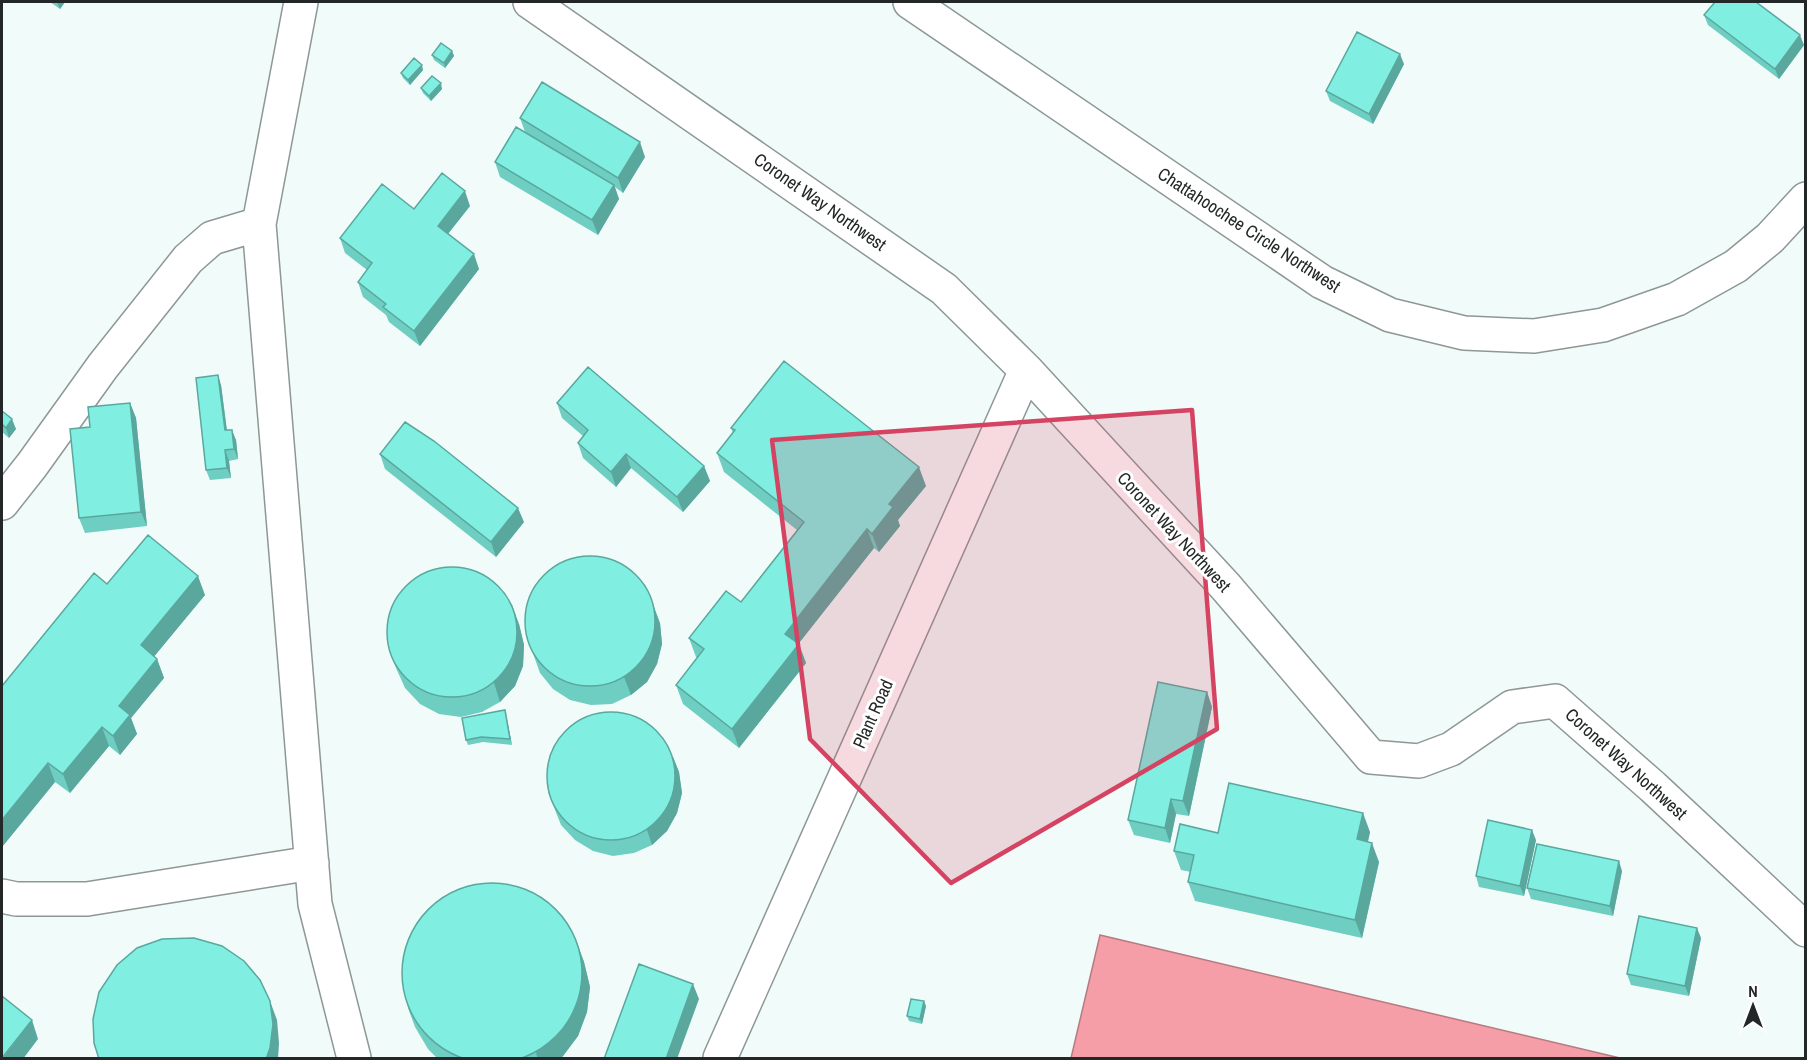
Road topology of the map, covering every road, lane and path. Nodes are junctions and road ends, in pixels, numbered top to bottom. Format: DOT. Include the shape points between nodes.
graph roads {
  1 [pos="301,2"];
  2 [pos="530,2"];
  3 [pos="910,2"];
  4 [pos="1805,201"];
  5 [pos="259,224"];
  6 [pos="1026,370"];
  7 [pos="2,503"];
  8 [pos="312,863"];
  9 [pos="2,896"];
  10 [pos="1806,930"];
  11 [pos="354,1059"];
  12 [pos="720,1059"];
  1 -- 5 [label="street"];
  2 -- 6 [label="street, Coronet Way Northwest" via="944,289"];
  3 -- 4 [label="street, Chattahoochee Circle Northwest" via="1322,282 1390,315 1464,333 1534,336 1603,325 1677,299 1736,266"];
  5 -- 7 [label="street" via="212,238 188,258"];
  5 -- 8 [label="street"];
  6 -- 10 [label="street, Coronet Way Northwest" via="1226,587 1371,757 1419,761 1451,749 1512,707 1555,701"];
  6 -- 12 [label="street, Plant Road"];
  8 -- 9 [label="street" via="87,898"];
  8 -- 11 [label="street" via="315,904"];
}
